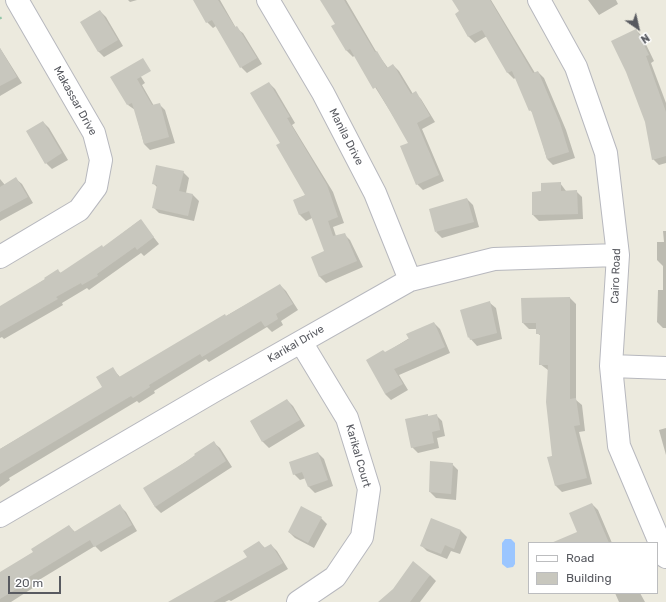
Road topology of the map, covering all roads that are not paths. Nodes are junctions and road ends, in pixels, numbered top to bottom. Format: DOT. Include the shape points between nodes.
graph roads {
  1 [pos="17,0"];
  2 [pos="268,0"];
  3 [pos="539,0"];
  4 [pos="618,255"];
  5 [pos="0,257"];
  6 [pos="410,280"];
  7 [pos="301,342"];
  8 [pos="611,366"];
  9 [pos="666,368"];
  10 [pos="0,516"];
  11 [pos="666,557"];
  12 [pos="298,602"];
  1 -- 5 [label="street, Makassar Drive" via="94,133 101,160 96,187 79,210"];
  2 -- 6 [label="street, Manila Drive" via="323,93 375,193"];
  3 -- 4 [label="street, Cairo Road" via="576,67 606,153"];
  4 -- 6 [label="street, Karikal Drive" via="494,259"];
  4 -- 8 [label="street, Cairo Road"];
  6 -- 7 [label="street, Karikal Drive"];
  7 -- 10 [label="street, Karikal Drive"];
  7 -- 12 [label="street, Karikal Court" via="347,418 369,489 362,537 335,577"];
  8 -- 9 [label="street"];
  8 -- 11 [label="street, Cairo Road" via="619,446"];
}
